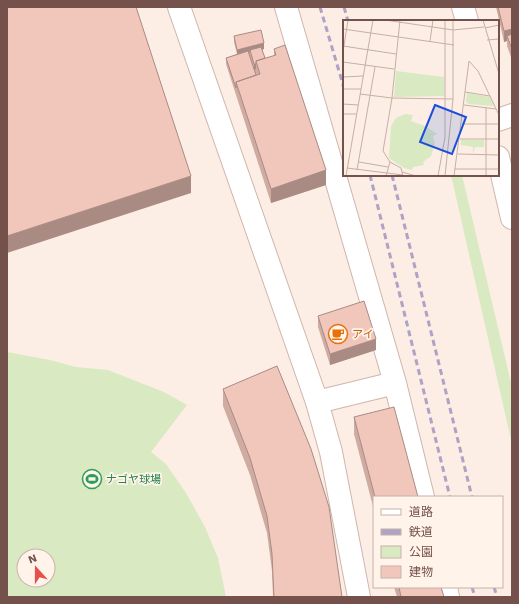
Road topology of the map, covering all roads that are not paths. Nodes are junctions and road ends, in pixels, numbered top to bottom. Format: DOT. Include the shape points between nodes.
graph roads {
  1 [pos="179,7"];
  2 [pos="286,7"];
  3 [pos="463,7"];
  4 [pos="467,20"];
  5 [pos="512,115"];
  6 [pos="499,120"];
  7 [pos="499,161"];
  8 [pos="512,218"];
  9 [pos="395,382"];
  10 [pos="317,402"];
  11 [pos="423,496"];
  12 [pos="359,597"];
  1 -- 10 [label="street"];
  2 -- 9 [label="street"];
  3 -- 4 [label="street"];
  5 -- 6 [label="street"];
  7 -- 8 [label="street"];
  9 -- 10 [label="street"];
  9 -- 11 [label="street"];
  10 -- 12 [label="street" via="331,452"];
}
